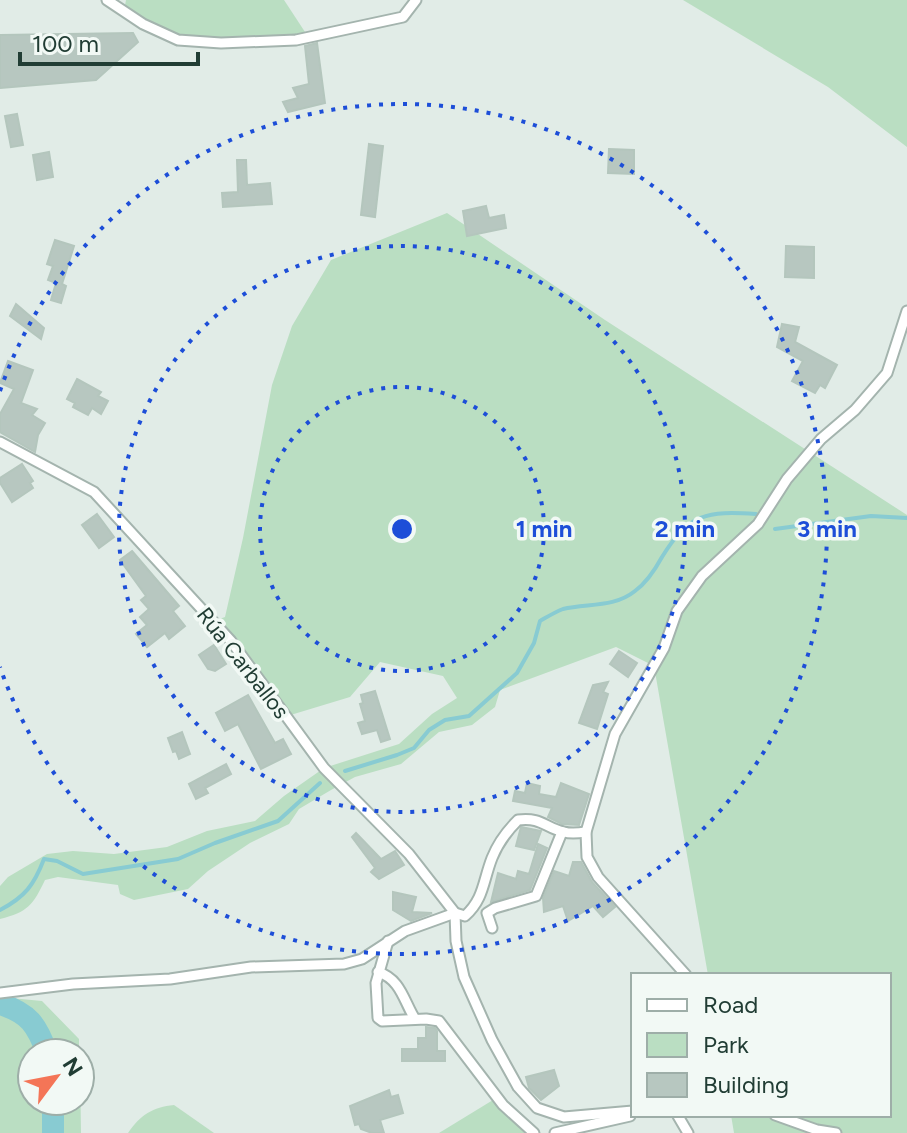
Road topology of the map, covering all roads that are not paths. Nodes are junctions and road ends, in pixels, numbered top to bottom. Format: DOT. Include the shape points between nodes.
graph roads {
  1 [pos="107,0"];
  2 [pos="416,0"];
  3 [pos="907,311"];
  4 [pos="2,445"];
  5 [pos="562,832"];
  6 [pos="586,832"];
  7 [pos="455,913"];
  8 [pos="492,928"];
  9 [pos="388,941"];
  10 [pos="378,972"];
  11 [pos="684,973"];
  12 [pos="0,993"];
  13 [pos="415,1019"];
  14 [pos="631,1112"];
  15 [pos="631,1114"];
  16 [pos="781,1117"];
  17 [pos="534,1133"];
  18 [pos="555,1133"];
  19 [pos="836,1133"];
  1 -- 2 [label="street" via="178,40 221,43 296,40 403,17"];
  3 -- 6 [label="street" via="887,373 821,439 758,524 702,576 677,611 664,648 615,734"];
  4 -- 7 [label="street, Rúa Carballos" via="94,492 222,631 324,768 409,854"];
  5 -- 6 [label="street"];
  5 -- 7 [label="street" via="546,823 518,820 493,855 477,906 465,916"];
  5 -- 8 [label="street" via="536,896 487,913"];
  6 -- 11 [label="street" via="587,857 598,877"];
  7 -- 9 [label="street"];
  7 -- 14 [label="street" via="464,977 518,1087 537,1108 564,1117"];
  9 -- 10 [label="street"];
  9 -- 12 [label="street" via="344,964 251,967"];
  10 -- 13 [label="street" via="400,988"];
  10 -- 13 [label="street" via="378,1018"];
  13 -- 17 [label="street" via="439,1021 503,1105"];
  15 -- 18 [label="street"];
  16 -- 19 [label="street"];
}
